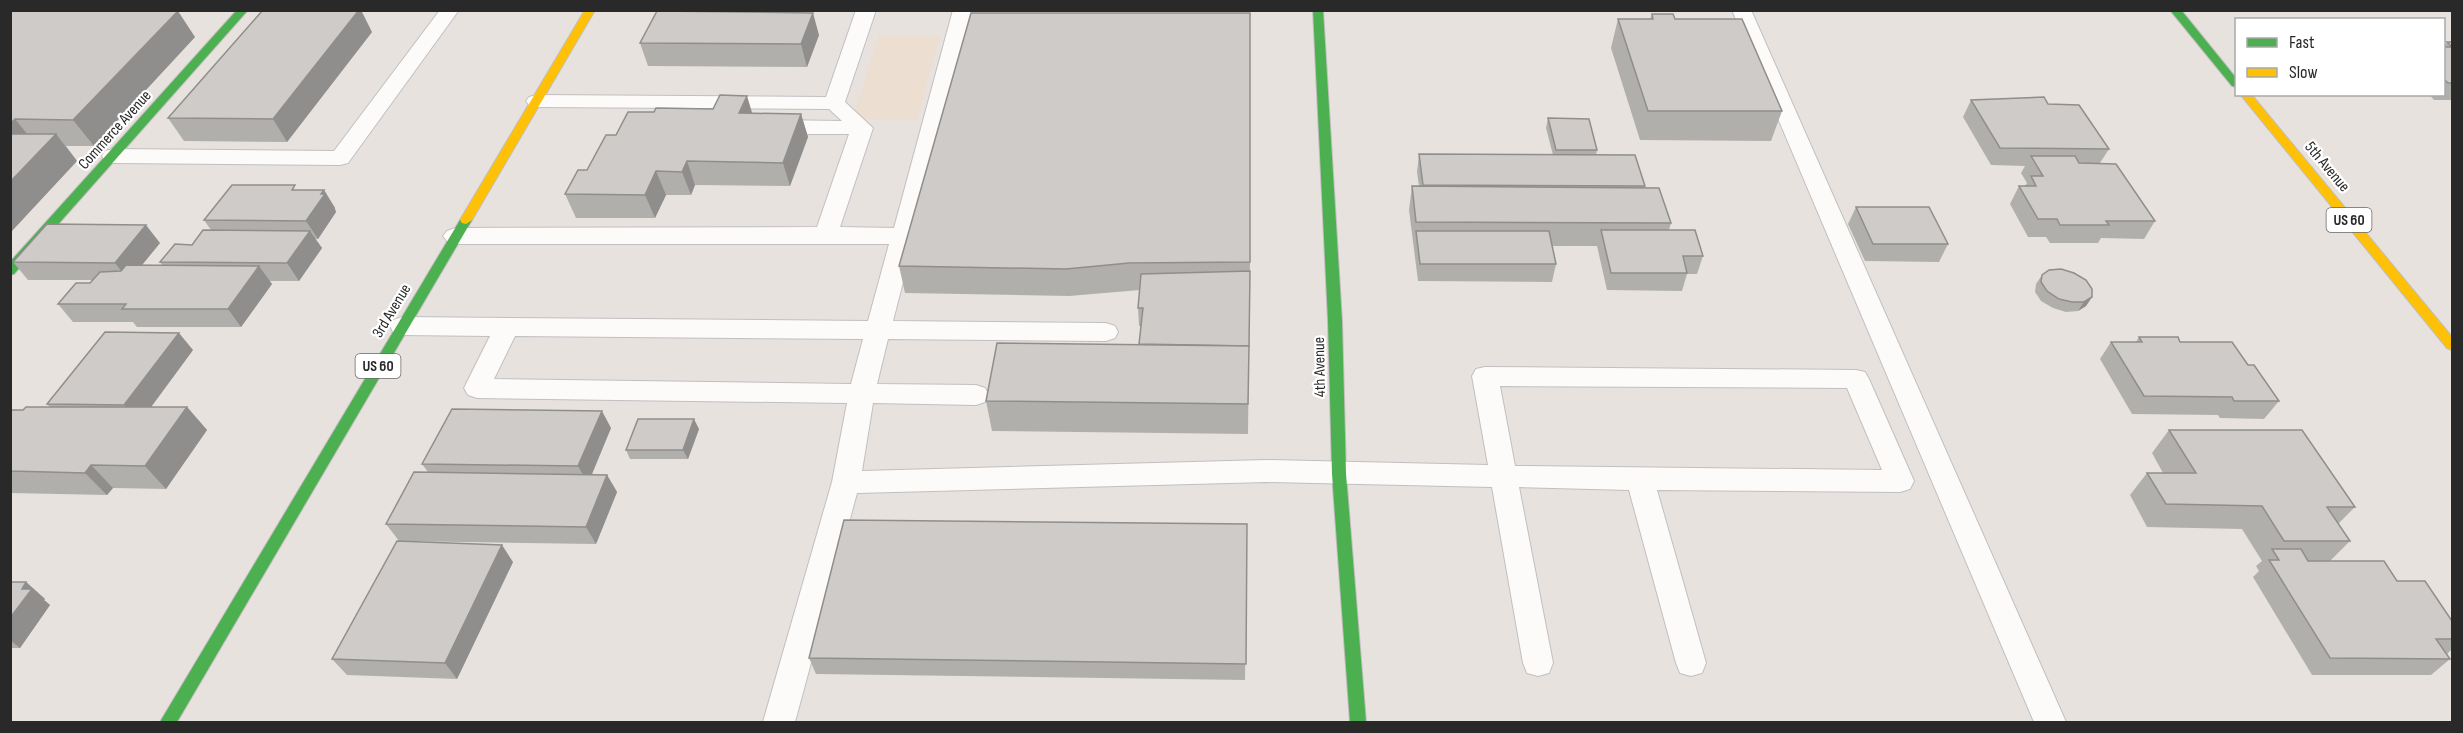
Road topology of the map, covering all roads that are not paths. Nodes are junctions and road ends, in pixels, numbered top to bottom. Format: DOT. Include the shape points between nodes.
graph roads {
  1 [pos="243,10"];
  2 [pos="450,10"];
  3 [pos="590,10"];
  4 [pos="866,10"];
  5 [pos="963,10"];
  6 [pos="1318,10"];
  7 [pos="1742,10"];
  8 [pos="2175,10"];
  9 [pos="2235,83"];
  10 [pos="2247,96"];
  11 [pos="536,101"];
  12 [pos="662,101"];
  13 [pos="834,103"];
  14 [pos="696,122"];
  15 [pos="751,127"];
  16 [pos="862,128"];
  17 [pos="113,156"];
  18 [pos="826,235"];
  19 [pos="455,236"];
  20 [pos="904,236"];
  21 [pos="10,271"];
  22 [pos="402,326"];
  23 [pos="507,327"];
  24 [pos="880,330"];
  25 [pos="1106,332"];
  26 [pos="2452,345"];
  27 [pos="861,395"];
  28 [pos="976,395"];
  29 [pos="1339,474"];
  30 [pos="1504,477"];
  31 [pos="1640,479"];
  32 [pos="846,482"];
  33 [pos="1538,663"];
  34 [pos="1691,663"];
  35 [pos="168,723"];
  36 [pos="779,723"];
  37 [pos="1358,723"];
  38 [pos="2050,723"];
  1 -- 17 [label="main road, Commerce Avenue"];
  2 -- 17 [label="lane" via="340,159"];
  3 -- 11 [label="main road, 3rd Avenue / US 60"];
  4 -- 13 [label="lane"];
  5 -- 20 [label="lane"];
  6 -- 29 [label="main road, 4th Avenue"];
  7 -- 38 [label="lane" via="1749,34"];
  8 -- 9 [label="main road"];
  10 -- 26 [label="main road, 5th Avenue / US 60"];
  11 -- 12 [label="lane"];
  11 -- 19 [label="main road, 3rd Avenue / US 60"];
  12 -- 13 [label="lane"];
  12 -- 14 [label="lane" via="686,121"];
  13 -- 16 [label="lane"];
  15 -- 16 [label="lane"];
  16 -- 18 [label="lane"];
  17 -- 21 [label="main road, Commerce Avenue"];
  18 -- 19 [label="lane"];
  18 -- 20 [label="lane"];
  19 -- 22 [label="main road, 3rd Avenue / US 60"];
  20 -- 24 [label="lane"];
  22 -- 23 [label="lane"];
  22 -- 35 [label="main road, 3rd Avenue / US 60"];
  23 -- 24 [label="lane"];
  23 -- 27 [label="lane" via="477,388"];
  24 -- 25 [label="lane"];
  24 -- 27 [label="lane"];
  27 -- 28 [label="lane"];
  27 -- 32 [label="lane"];
  29 -- 30 [label="lane"];
  29 -- 32 [label="lane" via="1266,471"];
  29 -- 37 [label="main road, 4th Avenue"];
  30 -- 31 [label="lane"];
  30 -- 31 [label="lane" via="1485,376 1856,379 1900,481"];
  30 -- 33 [label="lane"];
  31 -- 34 [label="lane"];
  32 -- 36 [label="lane"];
}
